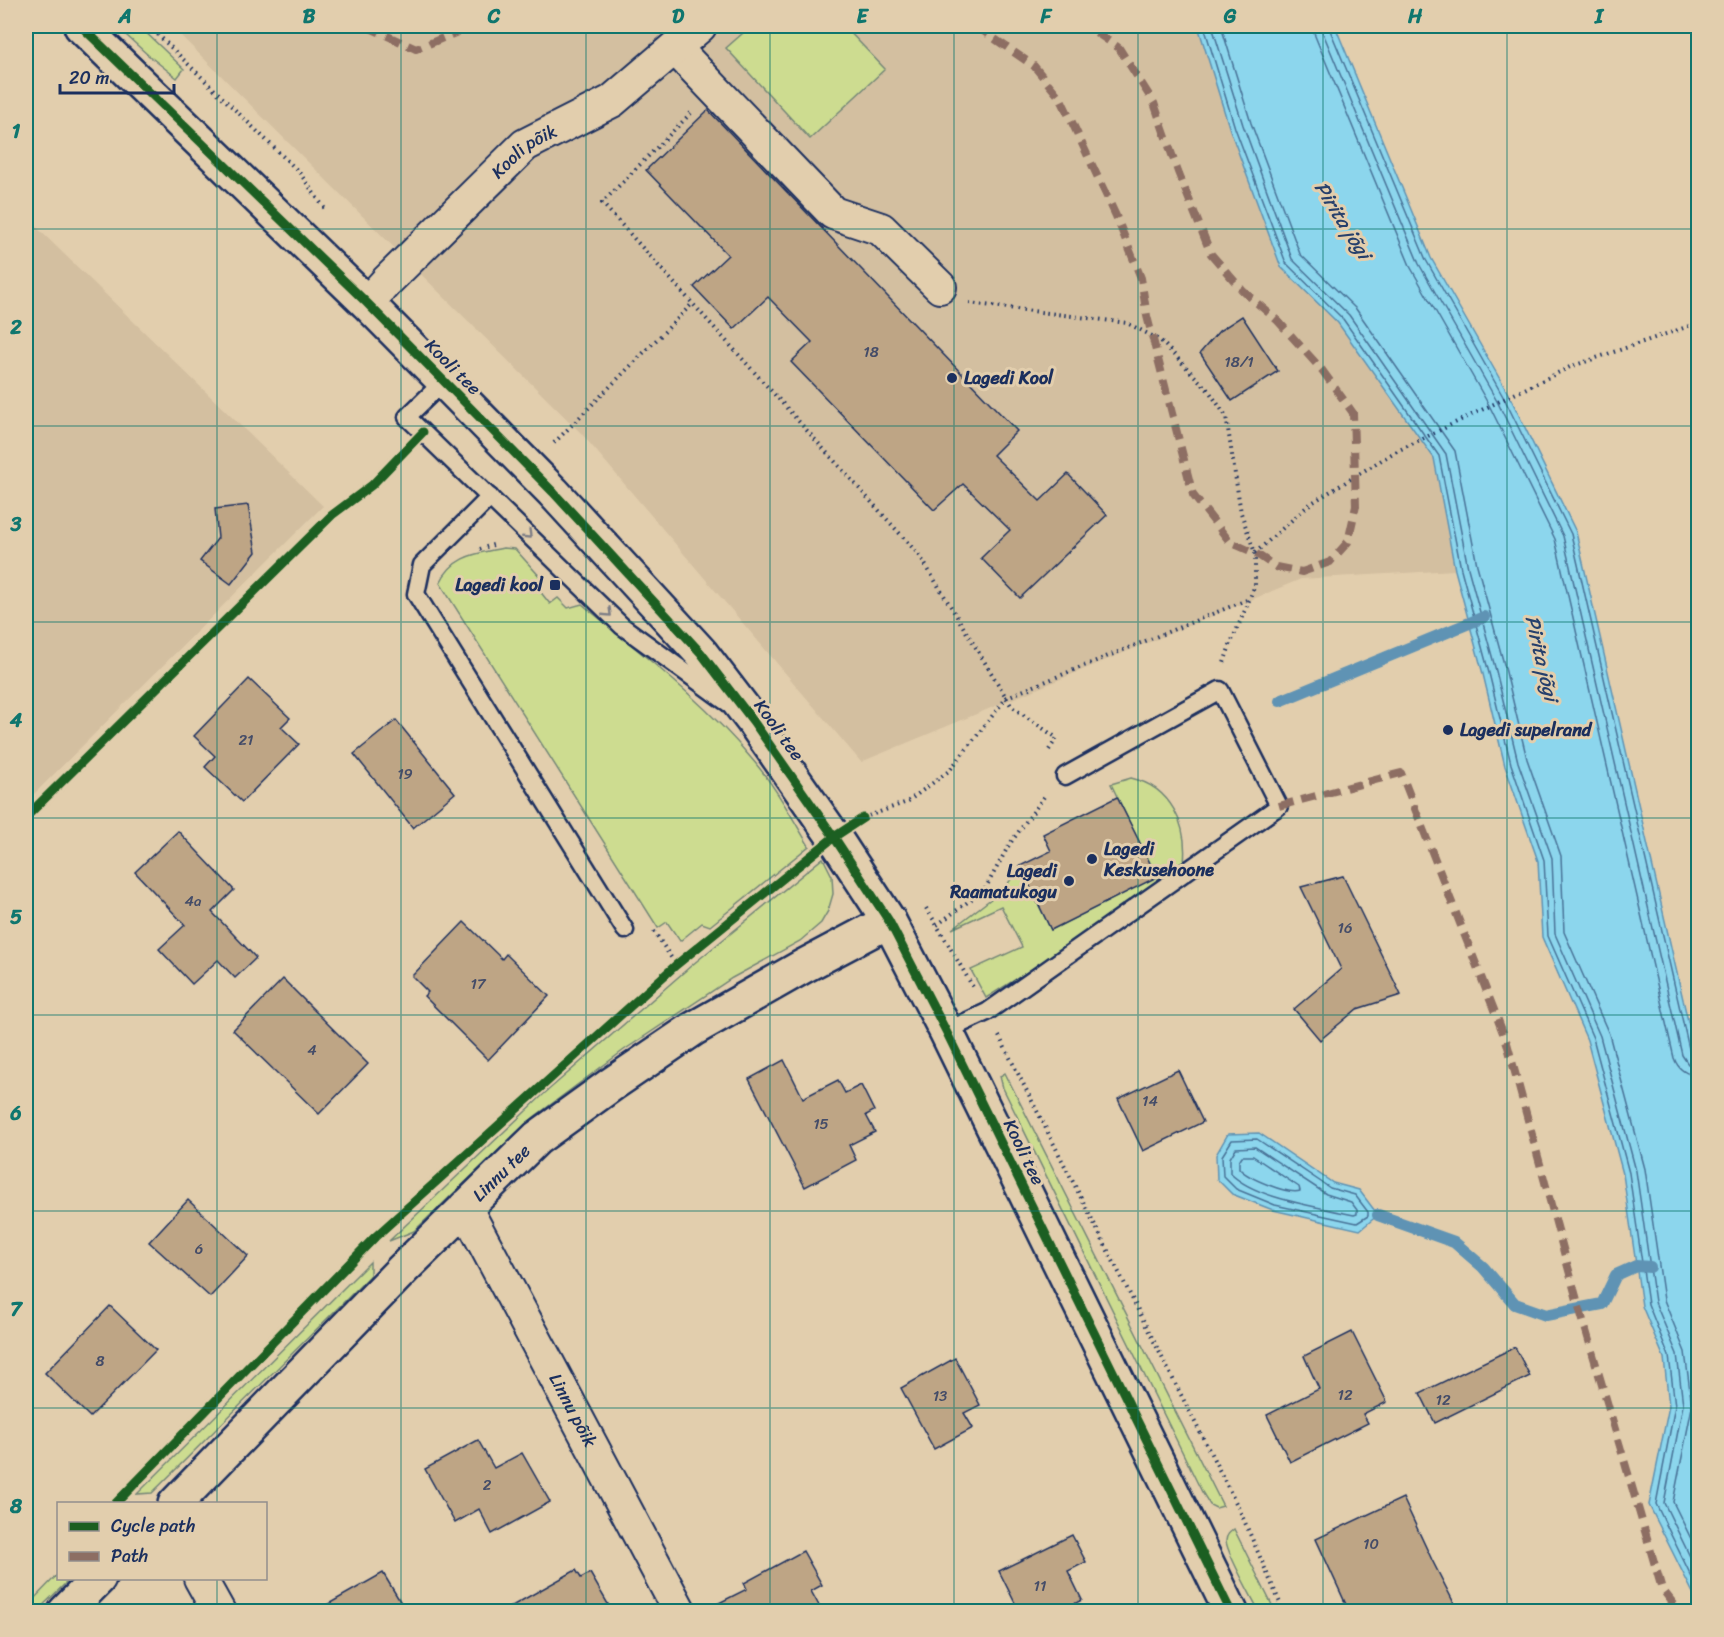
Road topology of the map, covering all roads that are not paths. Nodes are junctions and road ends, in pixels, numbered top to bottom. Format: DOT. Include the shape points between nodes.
graph roads {
  1 [pos="81,26"];
  2 [pos="700,26"];
  3 [pos="675,48"];
  4 [pos="940,287"];
  5 [pos="367,303"];
  6 [pos="444,381"];
  7 [pos="490,497"];
  8 [pos="753,721"];
  9 [pos="1062,777"];
  10 [pos="889,921"];
  11 [pos="625,930"];
  12 [pos="946,1031"];
  13 [pos="465,1207"];
  14 [pos="176,1502"];
  15 [pos="97,1580"];
  16 [pos="201,1580"];
  17 [pos="65,1611"];
  18 [pos="219,1611"];
  19 [pos="681,1611"];
  20 [pos="1232,1611"];
  1 -- 5 [label="street, Kooli tee"];
  2 -- 3 [label="street, Kooli põik"];
  3 -- 4 [label="street" via="833,213 881,229"];
  3 -- 5 [label="street, Kooli põik" via="612,101 525,145"];
  5 -- 6 [label="street, Kooli tee"];
  6 -- 7 [label="lane" via="407,417"];
  6 -- 8 [label="street, Kooli tee" via="701,653"];
  7 -- 8 [label="lane, one-way" via="622,626"];
  7 -- 11 [label="lane" via="422,565 416,594"];
  8 -- 10 [label="street, Kooli tee"];
  9 -- 12 [label="lane" via="1220,690 1279,806 987,1012"];
  10 -- 12 [label="street, Kooli tee"];
  10 -- 13 [label="street, Linnu tee" via="684,1035 537,1138"];
  12 -- 20 [label="street, Kooli tee"];
  13 -- 14 [label="street, Linnu tee"];
  13 -- 19 [label="street, Linnu põik"];
  15 -- 17 [label="street"];
  16 -- 18 [label="street"];
}
